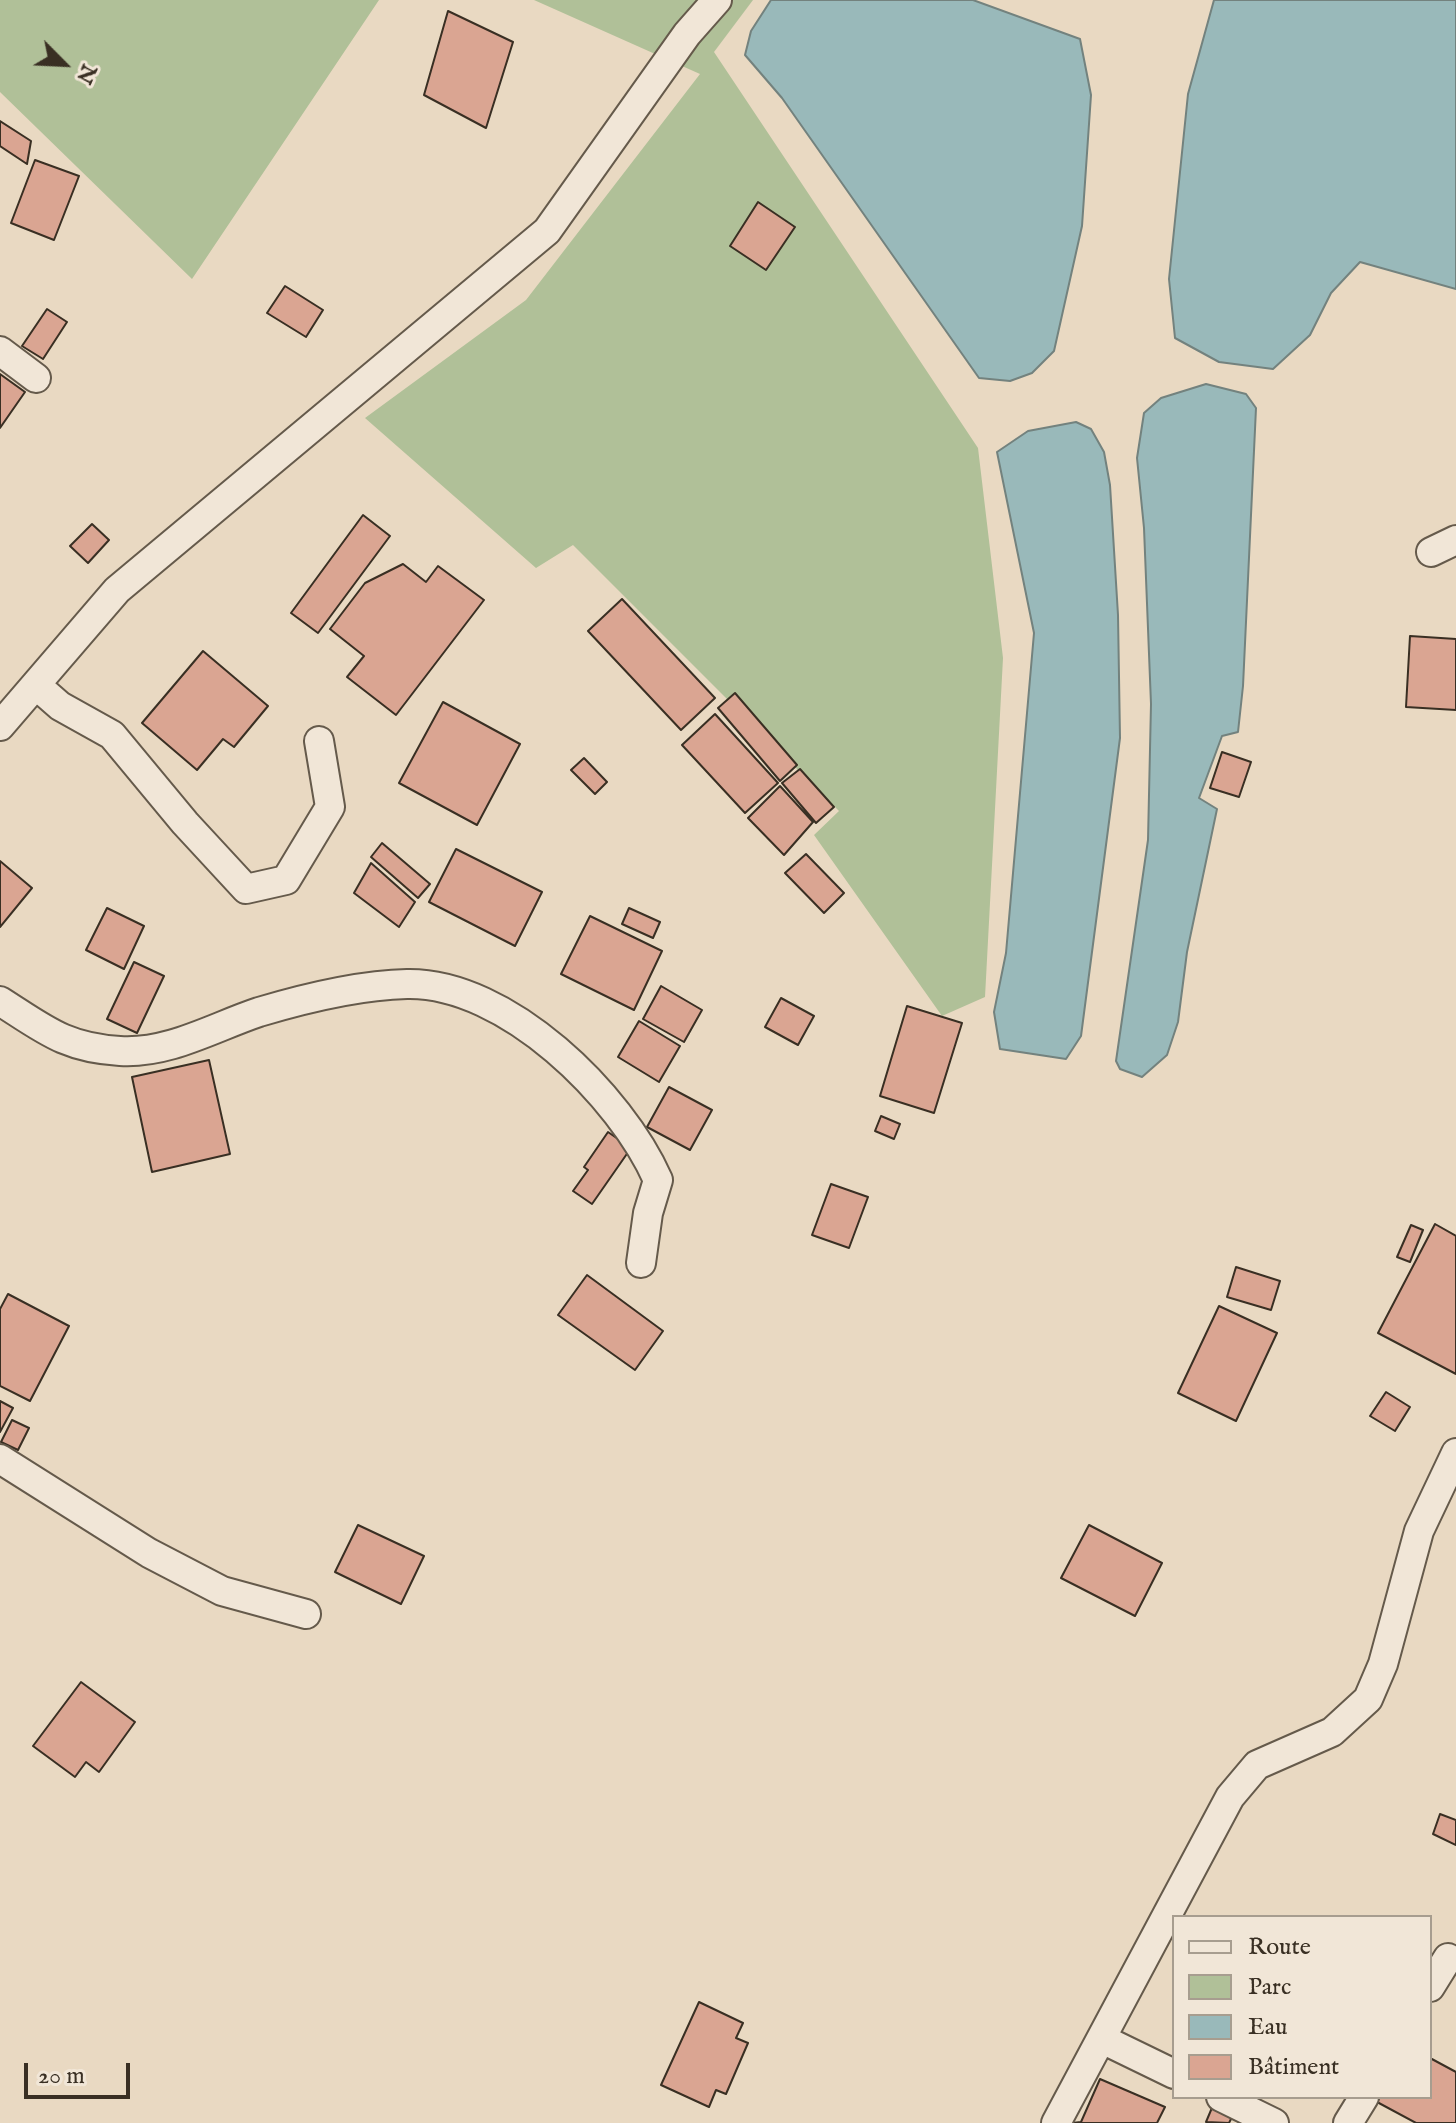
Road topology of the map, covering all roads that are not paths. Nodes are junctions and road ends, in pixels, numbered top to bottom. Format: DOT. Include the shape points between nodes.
graph roads {
  1 [pos="717,0"];
  2 [pos="0,351"];
  3 [pos="36,378"];
  4 [pos="36,685"];
  5 [pos="0,726"];
  6 [pos="319,741"];
  7 [pos="0,1001"];
  8 [pos="641,1263"];
  9 [pos="1456,1453"];
  10 [pos="0,1459"];
  11 [pos="306,1614"];
  12 [pos="1448,1958"];
  13 [pos="1432,1984"];
  14 [pos="1102,2039"];
  15 [pos="1172,2073"];
  16 [pos="1225,2099"];
  17 [pos="1363,2099"];
  18 [pos="1056,2123"];
  19 [pos="1274,2123"];
  20 [pos="1348,2123"];
  1 -- 4 [label="street" via="687,34 547,231 117,590"];
  2 -- 3 [label="street"];
  4 -- 5 [label="street"];
  4 -- 6 [label="street" via="60,706 112,735 246,889 286,880 330,807"];
  7 -- 8 [label="street" via="68,1044 123,1052 188,1041 257,1013 323,995 409,984 449,991 509,1013 566,1057 646,1152 658,1180"];
  9 -- 14 [label="street" via="1419,1531 1383,1664 1368,1699 1332,1732 1257,1765 1230,1797"];
  10 -- 11 [label="street" via="149,1553 222,1591"];
  12 -- 13 [label="street"];
  14 -- 15 [label="street"];
  14 -- 18 [label="street"];
  16 -- 19 [label="street"];
  17 -- 20 [label="street"];
}
